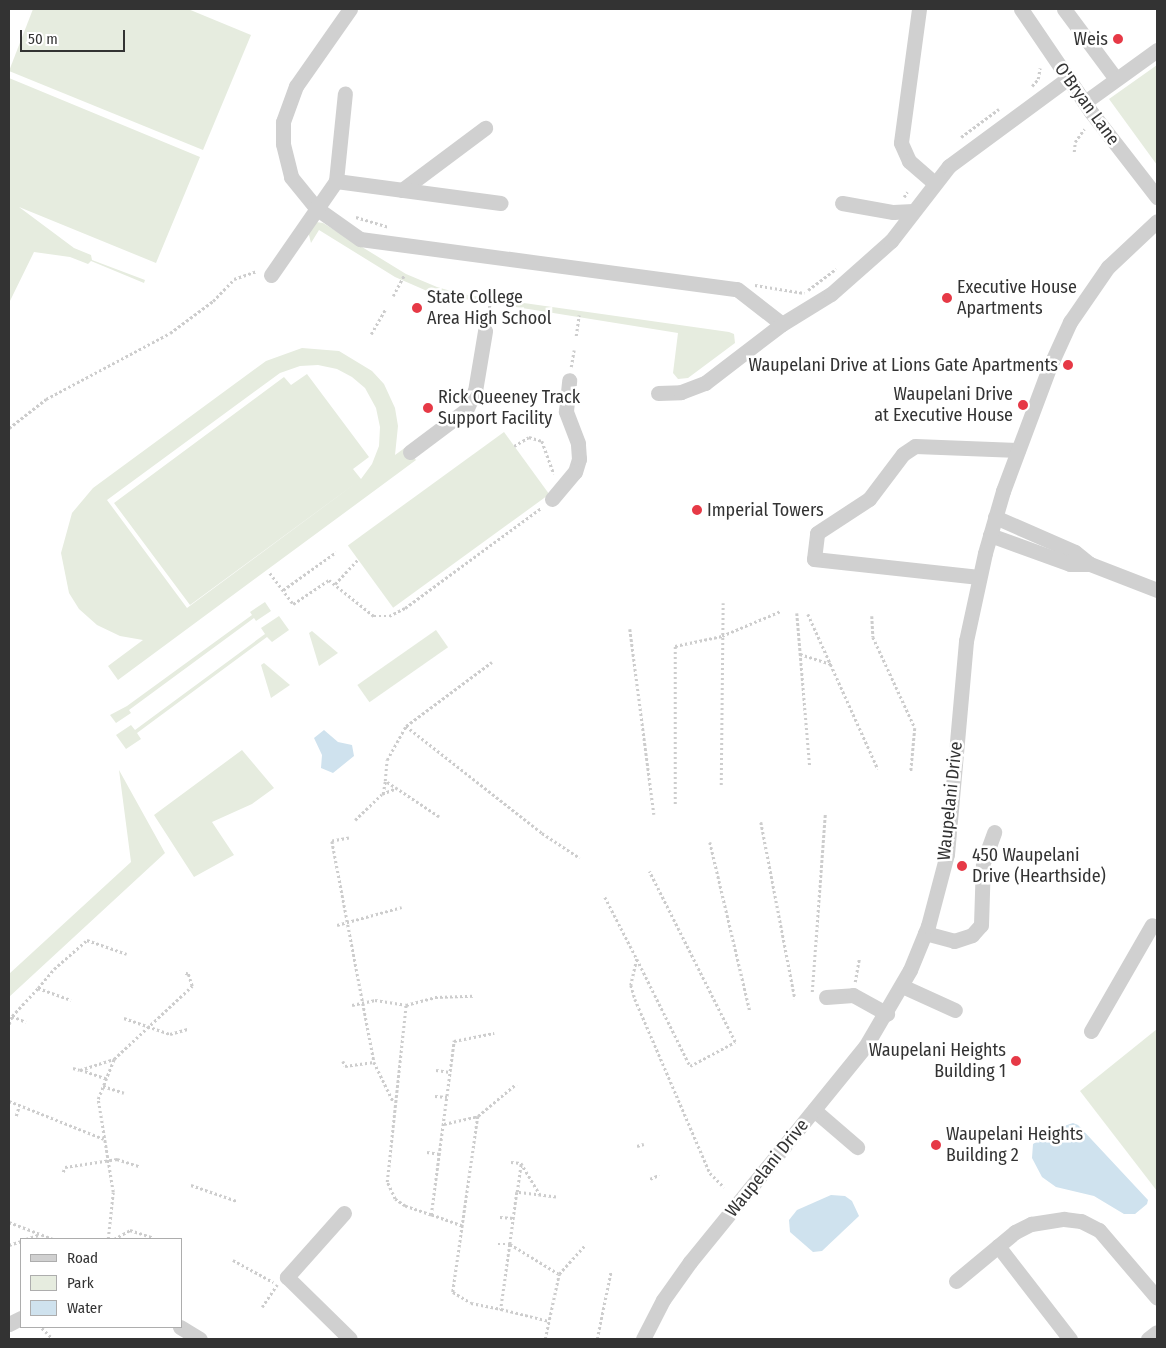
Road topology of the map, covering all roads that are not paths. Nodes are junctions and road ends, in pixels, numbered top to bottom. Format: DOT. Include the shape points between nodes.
graph roads {
  1 [pos="350,9"];
  2 [pos="920,9"];
  3 [pos="1021,9"];
  4 [pos="1064,9"];
  5 [pos="1157,50"];
  6 [pos="1067,79"];
  7 [pos="1116,80"];
  8 [pos="345,93"];
  9 [pos="1085,102"];
  10 [pos="485,128"];
  11 [pos="336,181"];
  12 [pos="934,182"];
  13 [pos="402,190"];
  14 [pos="1157,196"];
  15 [pos="501,203"];
  16 [pos="842,203"];
  17 [pos="316,208"];
  18 [pos="913,211"];
  19 [pos="1157,221"];
  20 [pos="273,271"];
  21 [pos="782,324"];
  22 [pos="486,326"];
  23 [pos="570,377"];
  24 [pos="658,393"];
  25 [pos="1018,450"];
  26 [pos="410,452"];
  27 [pos="556,495"];
  28 [pos="995,517"];
  29 [pos="990,535"];
  30 [pos="1090,564"];
  31 [pos="979,577"];
  32 [pos="1157,590"];
  33 [pos="994,832"];
  34 [pos="1152,925"];
  35 [pos="925,933"];
  36 [pos="902,986"];
  37 [pos="819,995"];
  38 [pos="955,1010"];
  39 [pos="887,1014"];
  40 [pos="1091,1031"];
  41 [pos="814,1110"];
  42 [pos="857,1147"];
  43 [pos="344,1213"];
  44 [pos="998,1246"];
  45 [pos="956,1281"];
  46 [pos="1157,1298"];
  47 [pos="182,1328"];
  48 [pos="1157,1332"];
  49 [pos="200,1339"];
  50 [pos="350,1339"];
  51 [pos="643,1339"];
  52 [pos="1070,1339"];
  53 [pos="1148,1339"];
  1 -- 17 [label="street" via="296,86 283,122 283,144 292,177"];
  2 -- 12 [label="street" via="901,143 909,161"];
  3 -- 6 [label="street, O'Bryan Lane"];
  4 -- 7 [label="street"];
  5 -- 7 [label="street"];
  6 -- 9 [label="street, O'Bryan Lane"];
  6 -- 12 [label="street" via="993,131"];
  7 -- 9 [label="street"];
  8 -- 11 [label="street"];
  9 -- 14 [label="street, O'Bryan Lane"];
  10 -- 13 [label="street"];
  11 -- 13 [label="street"];
  11 -- 17 [label="street"];
  12 -- 18 [label="street"];
  13 -- 15 [label="street"];
  16 -- 18 [label="street" via="892,212"];
  17 -- 20 [label="street"];
  17 -- 21 [label="street" via="360,240 737,289"];
  18 -- 21 [label="street" via="891,241 854,276"];
  19 -- 25 [label="street, Waupelani Drive" via="1108,267 1074,316 1057,348"];
  21 -- 24 [label="street" via="699,386 672,394"];
  22 -- 26 [label="street" via="475,391 466,410"];
  23 -- 27 [label="street" via="566,411 578,443 579,459 576,472"];
  25 -- 28 [label="street, Waupelani Drive"];
  25 -- 31 [label="street" via="925,445 903,454 868,499 817,533 814,559"];
  28 -- 29 [label="street, Waupelani Drive"];
  28 -- 30 [label="street" via="1075,552"];
  29 -- 30 [label="street" via="1060,562"];
  29 -- 31 [label="street, Waupelani Drive"];
  30 -- 32 [label="street"];
  31 -- 35 [label="street, Waupelani Drive" via="961,680 950,835"];
  33 -- 35 [label="street" via="983,863 981,924 972,935 954,941"];
  34 -- 40 [label="street"];
  35 -- 36 [label="street, Waupelani Drive"];
  36 -- 38 [label="street"];
  36 -- 39 [label="street, Waupelani Drive"];
  37 -- 39 [label="street" via="853,995"];
  39 -- 41 [label="street, Waupelani Drive"];
  41 -- 42 [label="street"];
  41 -- 51 [label="street, Waupelani Drive" via="686,1268 663,1300"];
  43 -- 50 [label="street" via="287,1276"];
  44 -- 45 [label="street"];
  44 -- 46 [label="street" via="1031,1224 1064,1219 1081,1221 1099,1230 1115,1246"];
  44 -- 52 [label="street"];
  47 -- 49 [label="street"];
  48 -- 53 [label="street"];
}
